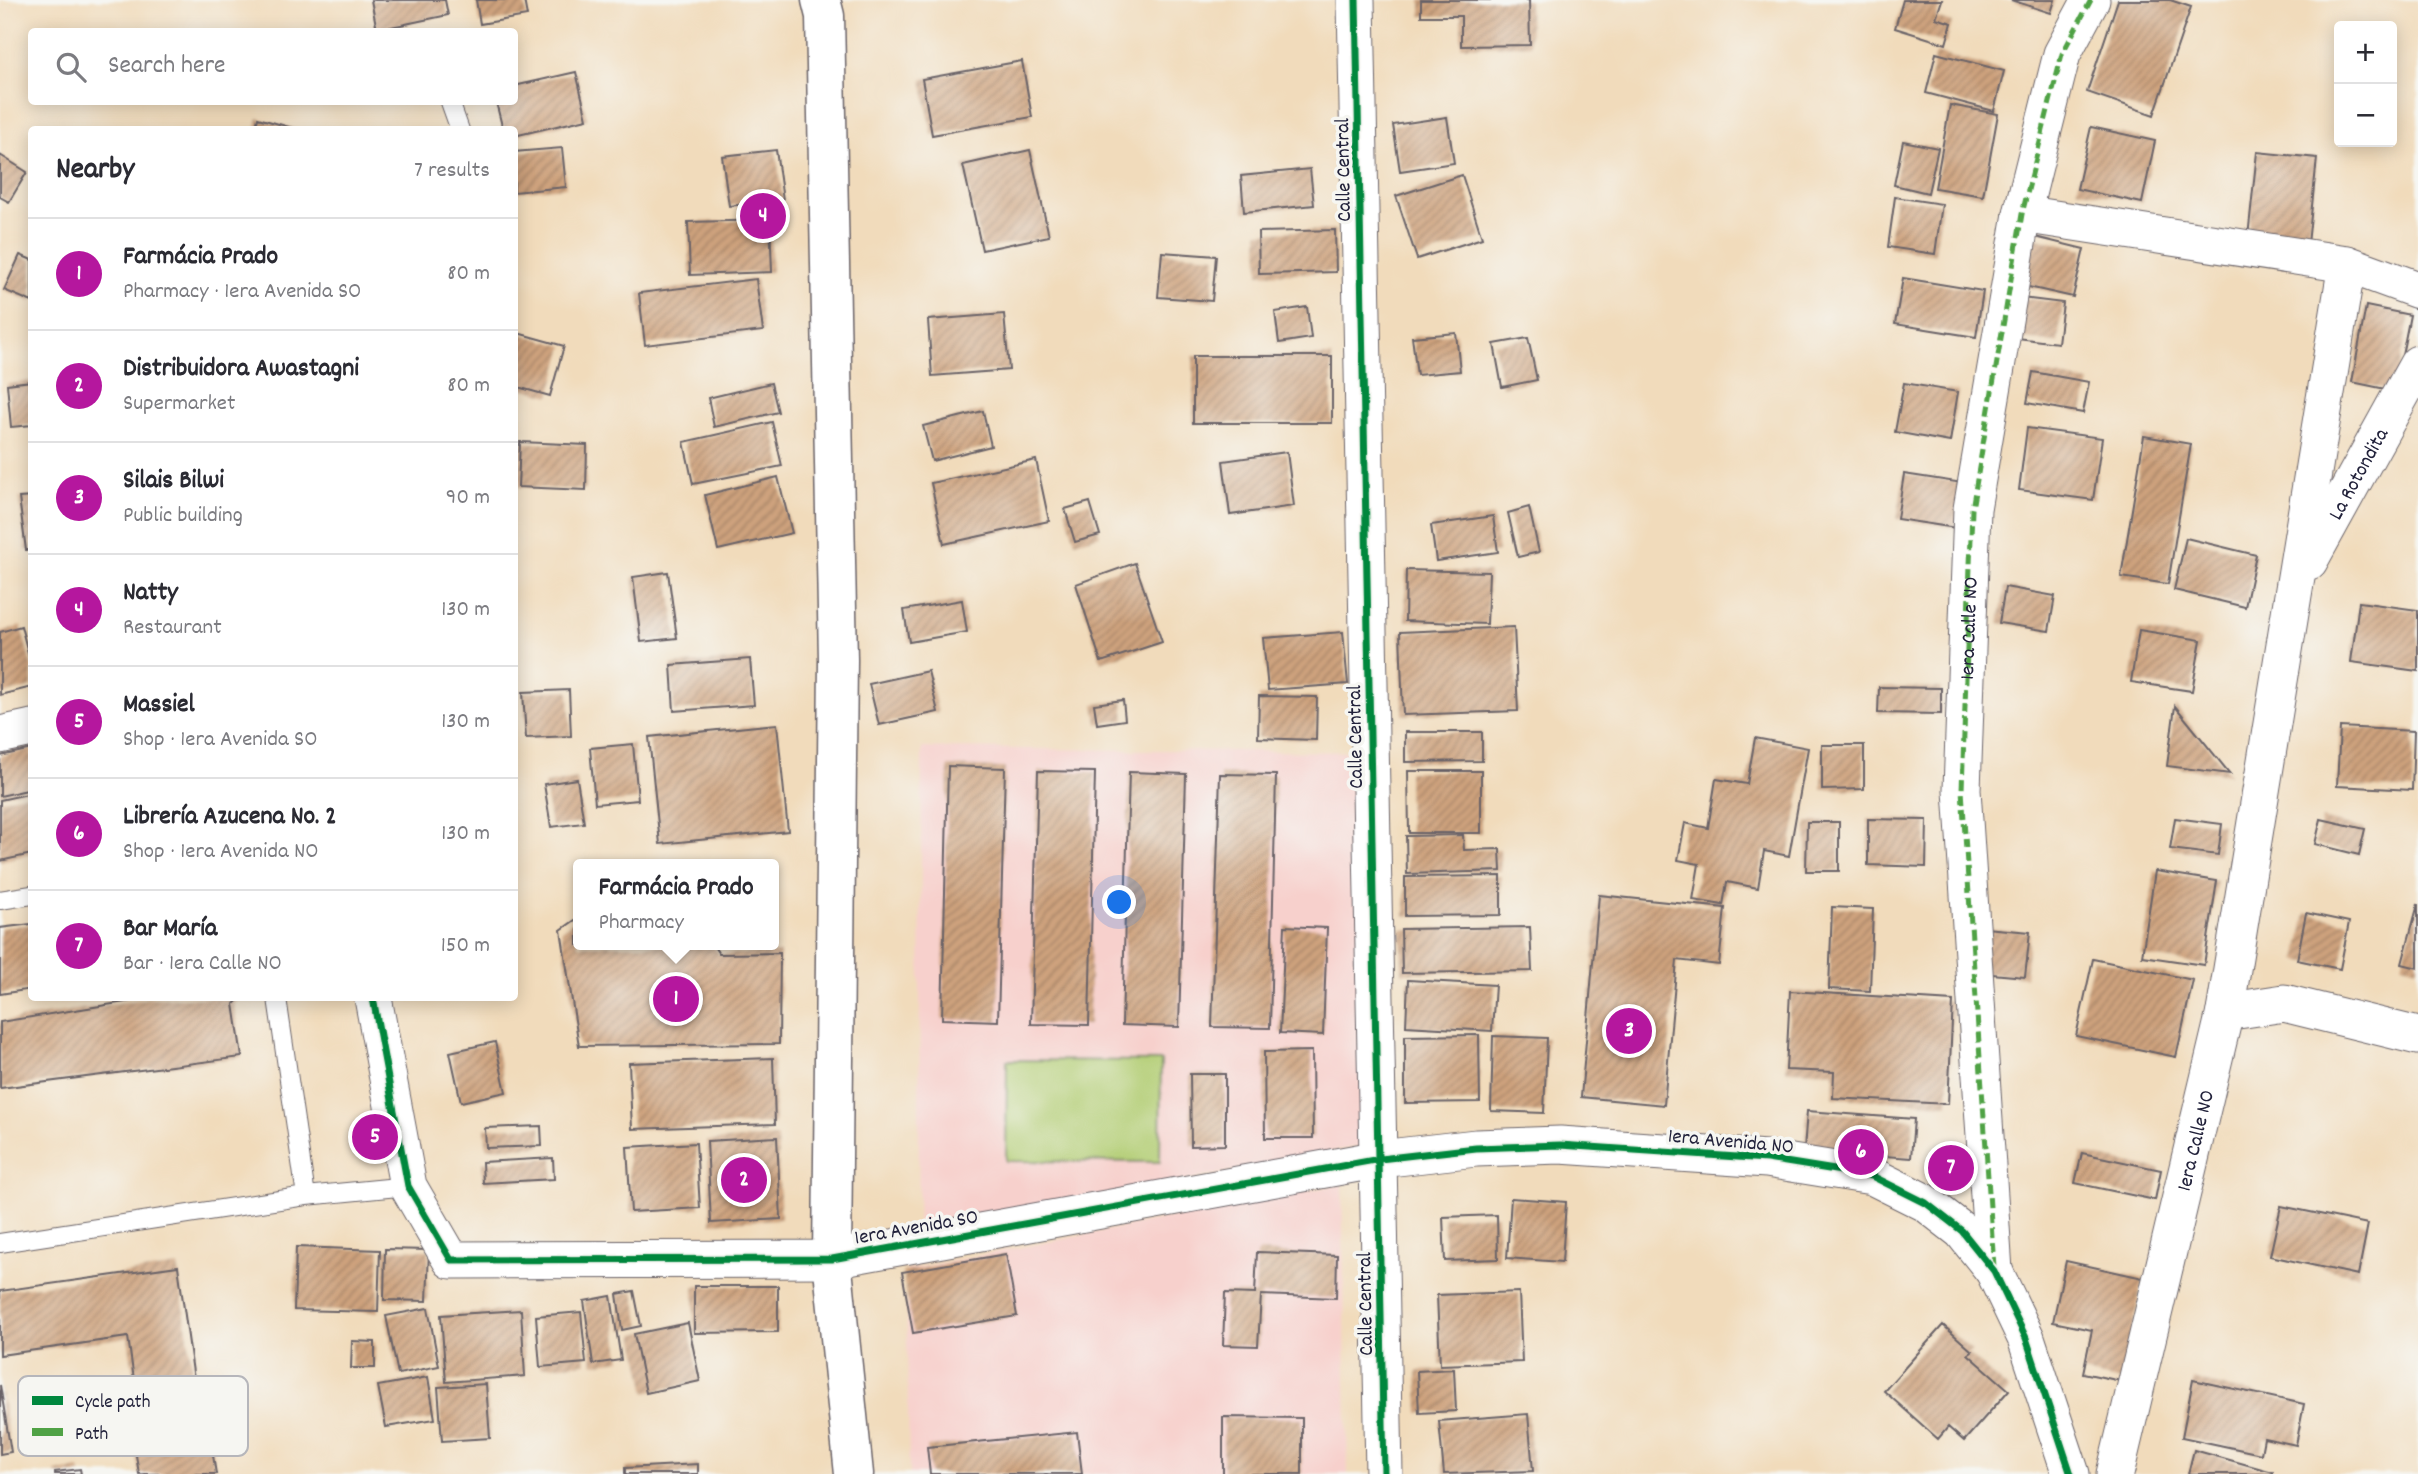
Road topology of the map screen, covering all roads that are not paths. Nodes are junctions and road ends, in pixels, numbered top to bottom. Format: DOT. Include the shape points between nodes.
graph roads {
  1 [pos="821,0"];
  2 [pos="1356,0"];
  3 [pos="2091,0"];
  4 [pos="451,105"];
  5 [pos="459,126"];
  6 [pos="2022,214"];
  7 [pos="2347,264"];
  8 [pos="2418,289"];
  9 [pos="2418,364"];
  10 [pos="2297,583"];
  11 [pos="28,729"];
  12 [pos="0,735"];
  13 [pos="28,896"];
  14 [pos="0,900"];
  15 [pos="277,1001"];
  16 [pos="374,1001"];
  17 [pos="2225,1012"];
  18 [pos="2418,1036"];
  19 [pos="1380,1159"];
  20 [pos="408,1186"];
  21 [pos="306,1196"];
  22 [pos="0,1243"];
  23 [pos="832,1259"];
  24 [pos="1994,1271"];
  25 [pos="854,1474"];
  26 [pos="1384,1474"];
  27 [pos="2071,1474"];
  28 [pos="2115,1474"];
  1 -- 23 [label="main road" via="825,16 838,660"];
  2 -- 19 [label="street, Calle Central"];
  3 -- 6 [label="street, 1era Calle NO" via="2062,54"];
  4 -- 5 [label="lane"];
  6 -- 7 [label="street"];
  6 -- 24 [label="street, 1era Calle NO" via="1972,509 1962,790"];
  7 -- 8 [label="street"];
  7 -- 10 [label="street, 1era Calle NO"];
  9 -- 10 [label="street, La Rotondita"];
  10 -- 17 [label="street, 1era Calle NO"];
  11 -- 12 [label="street"];
  13 -- 14 [label="lane"];
  15 -- 21 [label="lane"];
  16 -- 20 [label="street"];
  17 -- 18 [label="street" via="2284,1003"];
  17 -- 28 [label="street, 1era Calle NO"];
  19 -- 23 [label="street, 1era Avenida SO"];
  19 -- 24 [label="street, 1era Avenida NO" via="1476,1148 1560,1145 1768,1159 1872,1176 1926,1203 1962,1231"];
  19 -- 26 [label="street, Calle Central"];
  20 -- 21 [label="lane"];
  20 -- 23 [label="street, 1era Avenida SO" via="451,1260"];
  21 -- 22 [label="lane"];
  23 -- 25 [label="main road"];
  24 -- 27 [label="street, 1era Avenida NO" via="2026,1338"];
}
